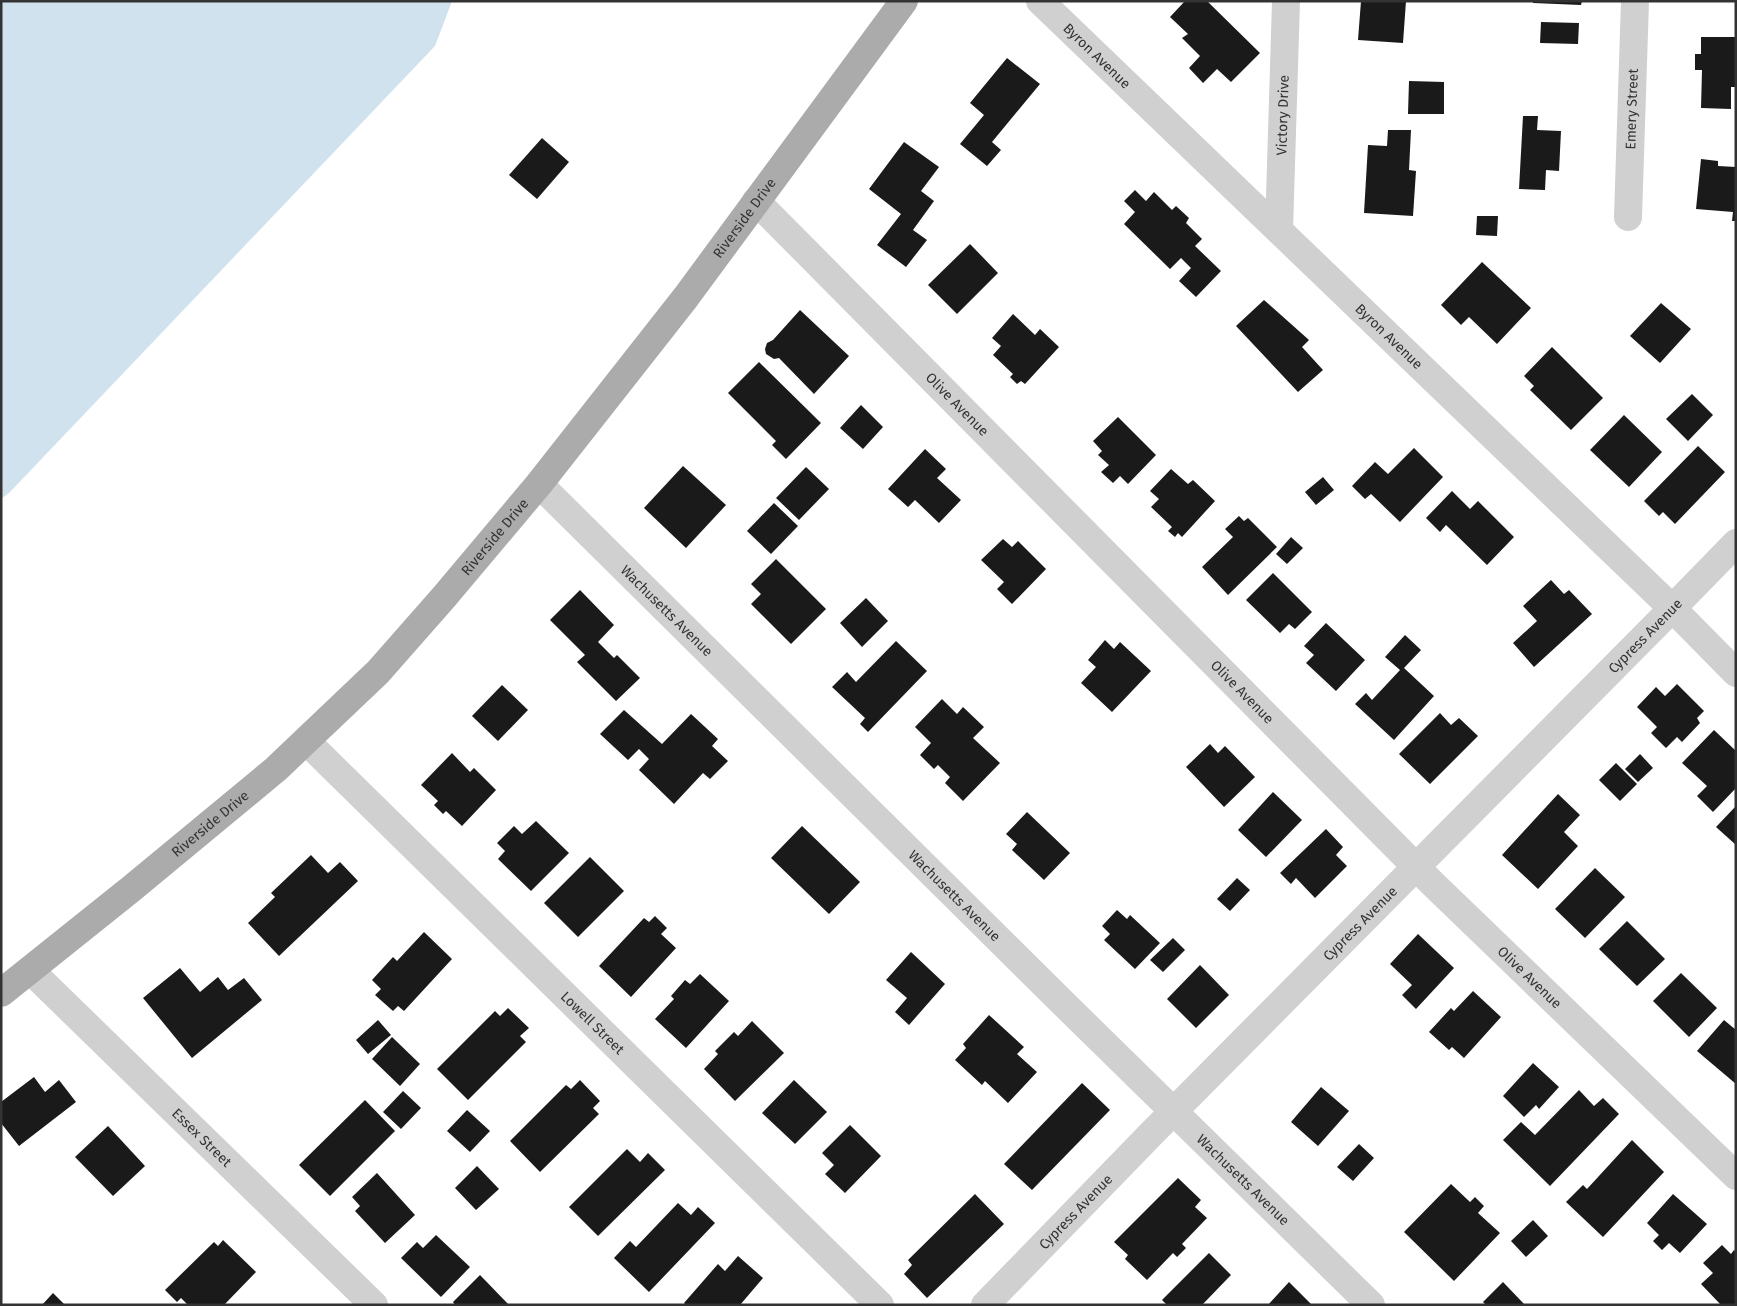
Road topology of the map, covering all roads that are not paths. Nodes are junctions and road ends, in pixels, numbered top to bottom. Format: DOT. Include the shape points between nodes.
graph roads {
  1 [pos="904,1"];
  2 [pos="1040,1"];
  3 [pos="1286,1"];
  4 [pos="1635,1"];
  5 [pos="756,201"];
  6 [pos="1628,217"];
  7 [pos="1279,230"];
  8 [pos="539,484"];
  9 [pos="1736,543"];
  10 [pos="1673,608"];
  11 [pos="1736,673"];
  12 [pos="306,741"];
  13 [pos="1417,867"];
  14 [pos="30,970"];
  15 [pos="1,993"];
  16 [pos="1173,1112"];
  17 [pos="1736,1176"];
  18 [pos="374,1305"];
  19 [pos="880,1305"];
  20 [pos="985,1305"];
  21 [pos="1371,1305"];
  1 -- 5 [label="main road, Riverside Drive"];
  2 -- 7 [label="street, Byron Avenue"];
  3 -- 7 [label="street, Victory Drive"];
  4 -- 6 [label="street, Emery Street"];
  5 -- 8 [label="main road, Riverside Drive" via="686,297"];
  5 -- 13 [label="street, Olive Avenue"];
  7 -- 10 [label="street, Byron Avenue"];
  8 -- 12 [label="main road, Riverside Drive" via="378,672"];
  8 -- 16 [label="street, Wachusetts Avenue"];
  9 -- 10 [label="street, Cypress Avenue"];
  10 -- 11 [label="street, Byron Avenue"];
  10 -- 13 [label="street, Cypress Avenue"];
  12 -- 14 [label="main road, Riverside Drive"];
  12 -- 19 [label="street, Lowell Street"];
  13 -- 16 [label="street, Cypress Avenue"];
  13 -- 17 [label="street, Olive Avenue"];
  14 -- 15 [label="main road, Riverside Drive"];
  14 -- 18 [label="street, Essex Street"];
  16 -- 20 [label="street, Cypress Avenue"];
  16 -- 21 [label="street, Wachusetts Avenue"];
}
